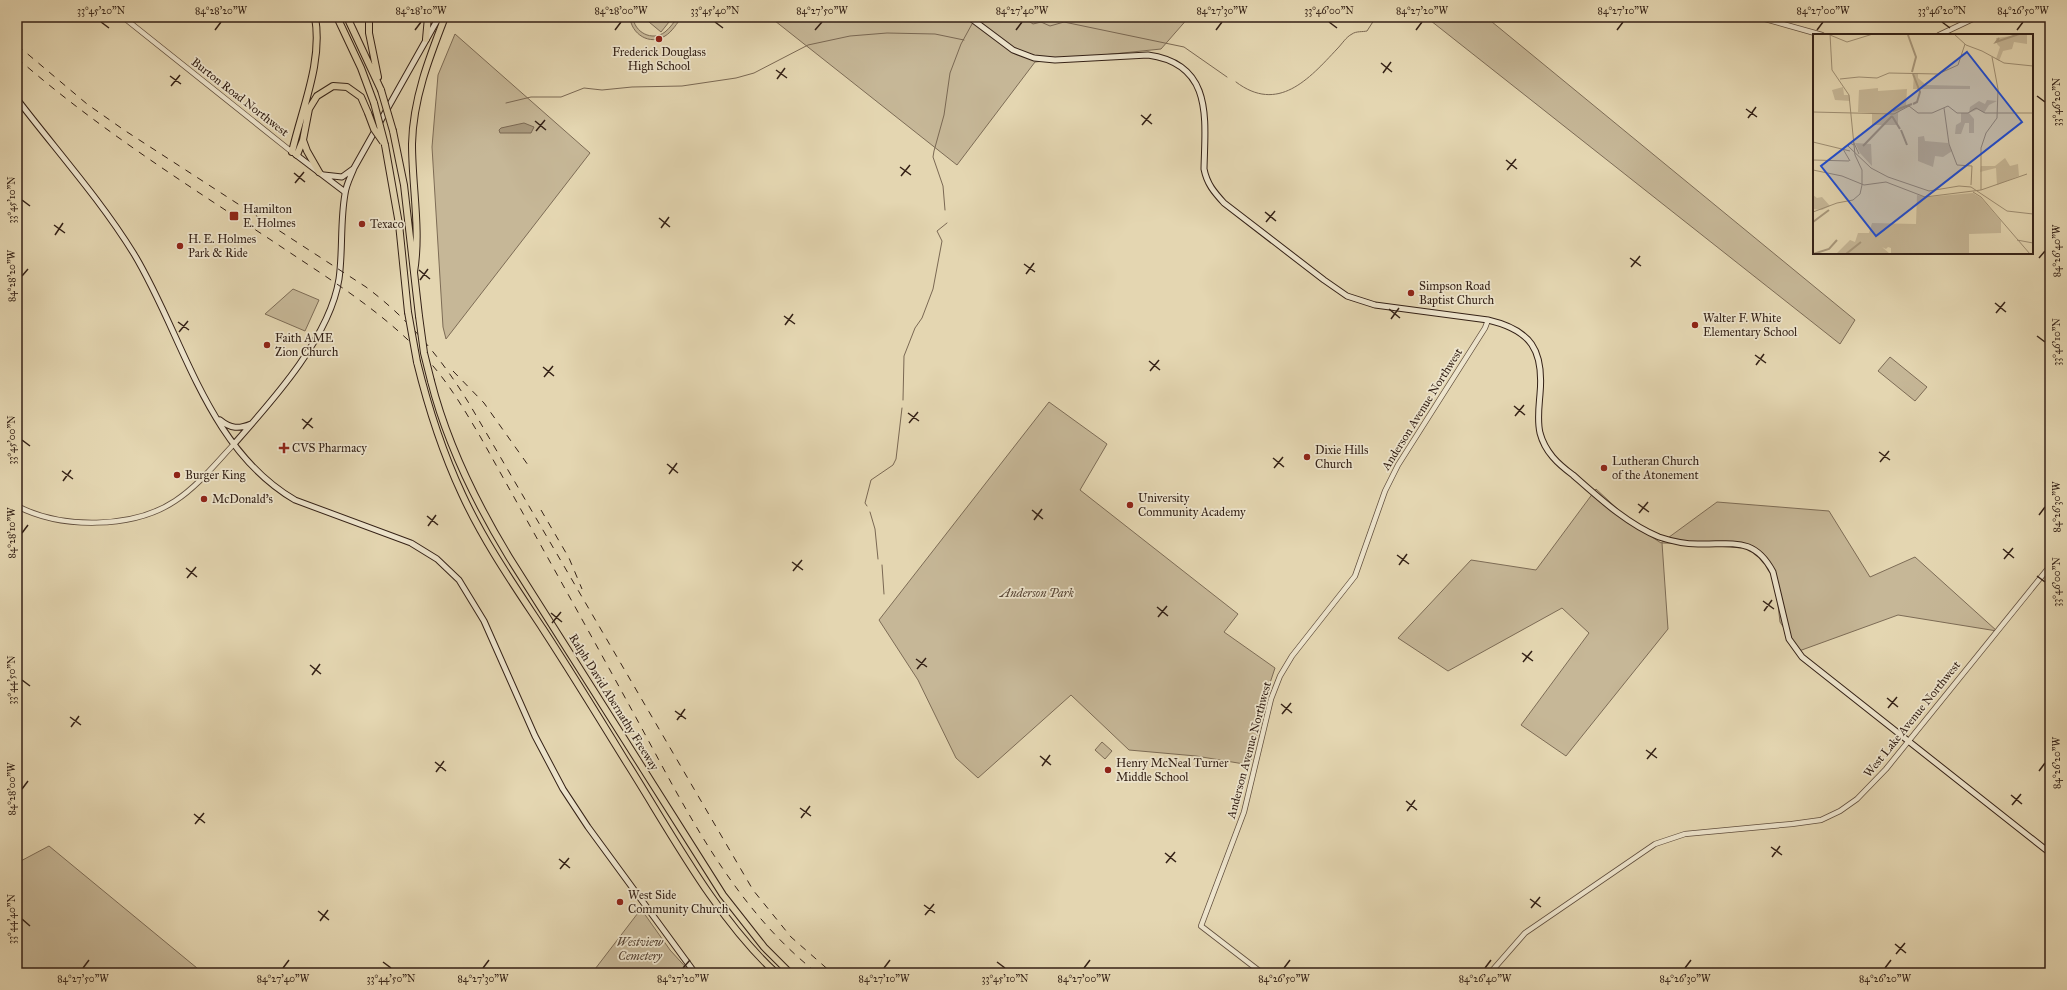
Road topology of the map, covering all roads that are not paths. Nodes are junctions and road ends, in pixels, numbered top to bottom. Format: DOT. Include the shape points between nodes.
graph roads {
  1 [pos="123,17"];
  2 [pos="315,17"];
  3 [pos="337,17"];
  4 [pos="348,17"];
  5 [pos="369,17"];
  6 [pos="428,17"];
  7 [pos="439,17"];
  8 [pos="445,17"];
  9 [pos="968,17"];
  10 [pos="1758,17"];
  11 [pos="1978,17"];
  12 [pos="1818,34"];
  13 [pos="1941,34"];
  14 [pos="426,39"];
  15 [pos="381,90"];
  16 [pos="17,99"];
  17 [pos="303,140"];
  18 [pos="385,145"];
  19 [pos="294,153"];
  20 [pos="354,168"];
  21 [pos="320,173"];
  22 [pos="345,192"];
  23 [pos="414,272"];
  24 [pos="1488,320"];
  25 [pos="215,416"];
  26 [pos="253,423"];
  27 [pos="234,444"];
  28 [pos="17,506"];
  29 [pos="2050,566"];
  30 [pos="1908,741"];
  31 [pos="2050,853"];
  32 [pos="695,973"];
  33 [pos="776,973"];
  34 [pos="790,973"];
  35 [pos="1262,973"];
  36 [pos="1490,973"];
  1 -- 19 [label="street, Burton Road Northwest"];
  2 -- 19 [label="highway" via="315,64"];
  3 -- 18 [label="highway, Ralph David Abernathy Freeway, bridge" via="361,68"];
  4 -- 15 [label="highway"];
  5 -- 15 [label="highway" via="371,46"];
  6 -- 14 [label="highway"];
  7 -- 14 [label="main road"];
  8 -- 23 [label="highway" via="427,61 414,116 412,144 418,252"];
  9 -- 24 [label="main road" via="1013,50 1034,58 1055,60 1148,54 1173,61 1190,75 1201,96 1206,118 1204,169 1209,184 1242,218 1336,290 1354,299 1399,309"];
  10 -- 12 [label="street"];
  11 -- 13 [label="street"];
  14 -- 20 [label="main road"];
  15 -- 23 [label="highway, Ralph David Abernathy Freeway, bridge" via="393,131 404,185"];
  16 -- 25 [label="main road" via="127,242"];
  17 -- 18 [label="highway, bridge" via="311,104 320,92 330,87 344,86 357,92 374,129"];
  17 -- 19 [label="highway"];
  17 -- 21 [label="highway"];
  18 -- 33 [label="highway, Ralph David Abernathy Freeway, bridge" via="399,224 408,312 417,362 435,427 461,494 488,545 722,911 754,951"];
  19 -- 21 [label="main road, Burton Road Northwest"];
  20 -- 21 [label="main road" via="342,177"];
  20 -- 22 [label="main road"];
  21 -- 22 [label="main road, Burton Road Northwest"];
  22 -- 26 [label="main road" via="339,278 330,313 313,344"];
  23 -- 34 [label="highway, Ralph David Abernathy Freeway, bridge" via="424,353 431,381 450,442 483,513 723,895 751,932"];
  24 -- 30 [label="main road" via="1514,328 1528,340 1537,353 1542,374 1540,434 1546,447 1560,465 1626,517 1659,537 1697,544 1738,544 1757,551 1768,563 1776,581 1786,628 1795,649 1810,664"];
  24 -- 35 [label="street, Anderson Avenue Northwest" via="1398,465 1385,492 1355,576 1292,656 1280,676 1272,699 1244,812 1201,926"];
  25 -- 26 [label="main road" via="235,428"];
  25 -- 27 [label="main road"];
  26 -- 27 [label="main road"];
  27 -- 28 [label="street" via="193,488 154,512 125,520 79,522 44,518"];
  27 -- 32 [label="main road" via="280,491 313,508 388,534 424,550 459,580 484,621 535,736 563,789"];
  29 -- 30 [label="street, West Lake Avenue Northwest"];
  30 -- 31 [label="main road"];
  30 -- 36 [label="street, West Lake Avenue Northwest" via="1874,784 1831,816 1792,824 1685,834 1655,844 1525,933"];
}
